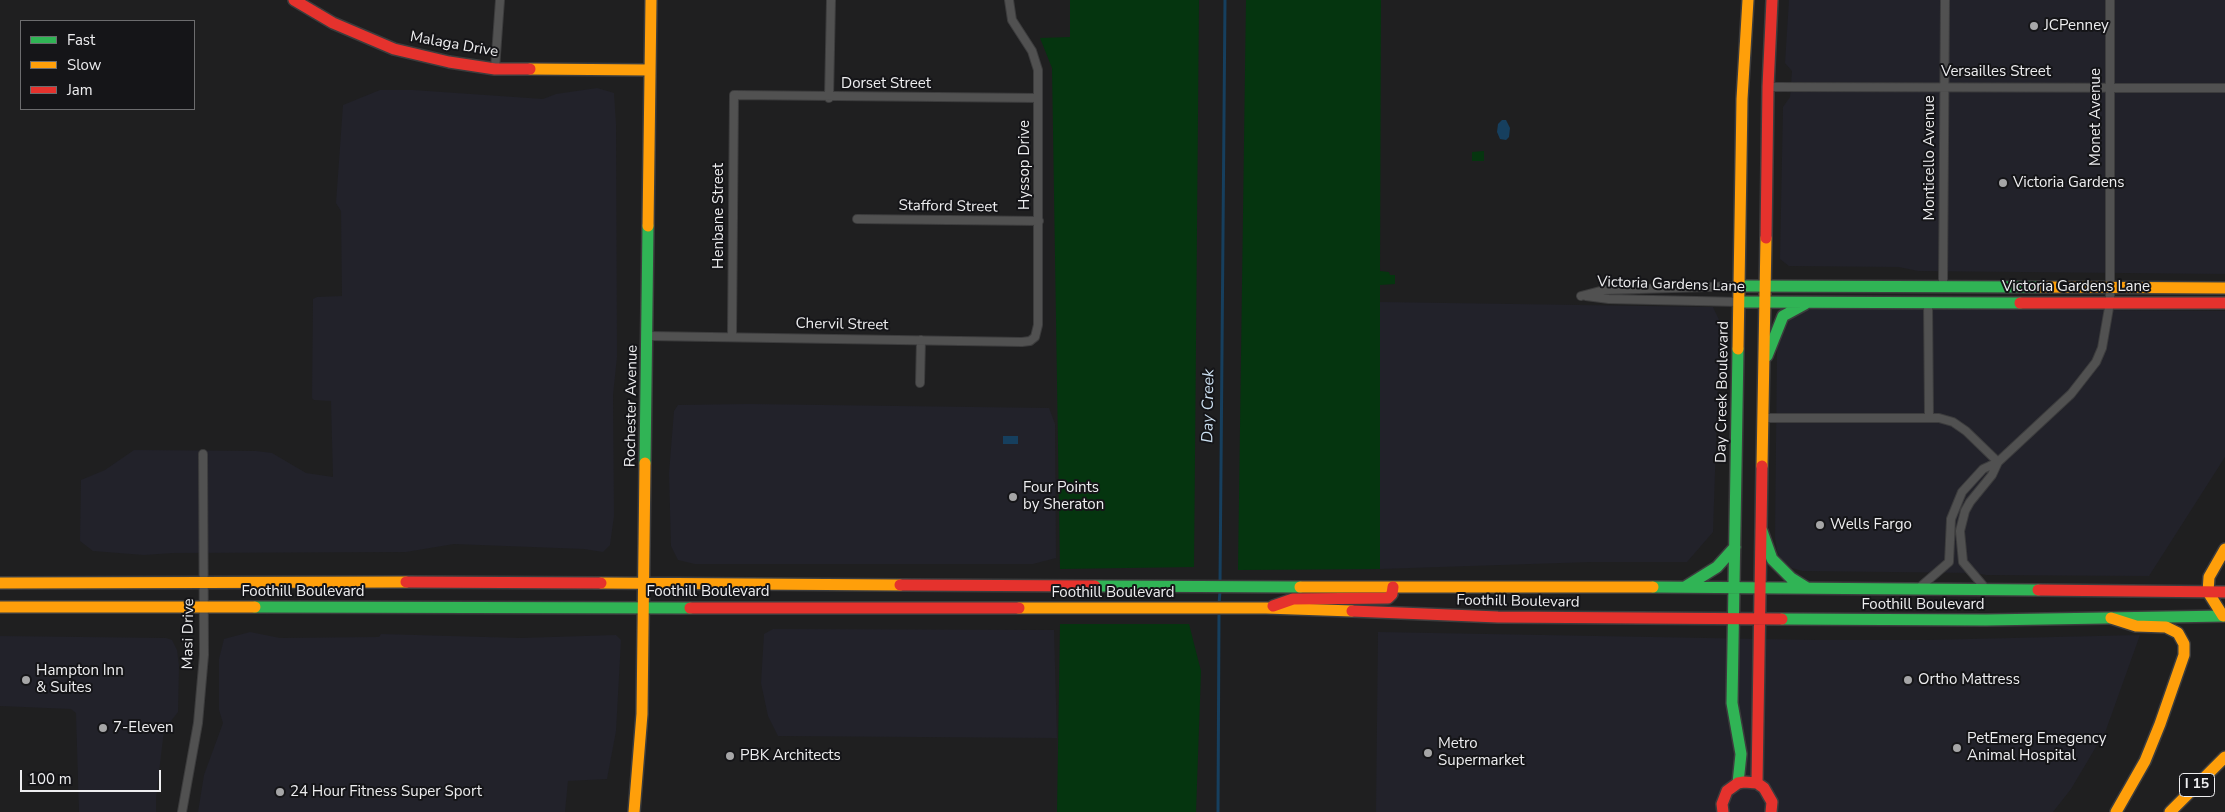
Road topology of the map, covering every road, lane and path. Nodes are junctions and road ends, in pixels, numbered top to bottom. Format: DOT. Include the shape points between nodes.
graph roads {
  1 [pos="294,0"];
  2 [pos="500,0"];
  3 [pos="651,0"];
  4 [pos="831,0"];
  5 [pos="1009,0"];
  6 [pos="1748,0"];
  7 [pos="1772,0"];
  8 [pos="1945,0"];
  9 [pos="2110,0"];
  10 [pos="495,69"];
  11 [pos="650,70"];
  12 [pos="1944,86"];
  13 [pos="1768,87"];
  14 [pos="2110,87"];
  15 [pos="2225,88"];
  16 [pos="734,95"];
  17 [pos="830,98"];
  18 [pos="1038,98"];
  19 [pos="856,219"];
  20 [pos="1039,221"];
  21 [pos="1741,286"];
  22 [pos="1764,286"];
  23 [pos="1943,286"];
  24 [pos="2110,287"];
  25 [pos="2225,288"];
  26 [pos="1740,302"];
  27 [pos="1808,302"];
  28 [pos="1928,302"];
  29 [pos="2110,302"];
  30 [pos="1764,303"];
  31 [pos="2225,303"];
  32 [pos="648,336"];
  33 [pos="732,337"];
  34 [pos="1035,337"];
  35 [pos="921,340"];
  36 [pos="1764,362"];
  37 [pos="920,383"];
  38 [pos="1764,418"];
  39 [pos="1929,418"];
  40 [pos="203,454"];
  41 [pos="1998,462"];
  42 [pos="1762,531"];
  43 [pos="1735,547"];
  44 [pos="2225,549"];
  45 [pos="0,583"];
  46 [pos="644,583"];
  47 [pos="203,584"];
  48 [pos="1394,586"];
  49 [pos="1685,587"];
  50 [pos="1734,587"];
  51 [pos="1760,588"];
  52 [pos="1807,588"];
  53 [pos="1919,588"];
  54 [pos="1986,589"];
  55 [pos="2208,592"];
  56 [pos="2225,592"];
  57 [pos="0,606"];
  58 [pos="644,606"];
  59 [pos="203,608"];
  60 [pos="1266,608"];
  61 [pos="2224,616"];
  62 [pos="2111,618"];
  63 [pos="1734,619"];
  64 [pos="1760,619"];
  65 [pos="2225,757"];
  66 [pos="1738,784"];
  67 [pos="1756,784"];
  68 [pos="182,812"];
  69 [pos="634,812"];
  70 [pos="1723,812"];
  71 [pos="1771,812"];
  72 [pos="2116,812"];
  73 [pos="2170,812"];
  1 -- 10 [label="main road, Malaga Drive" via="333,23 394,49"];
  2 -- 10 [label="street"];
  3 -- 11 [label="main road, Rochester Avenue"];
  4 -- 17 [label="street"];
  5 -- 18 [label="street, Hyssop Drive" via="1012,20 1036,60"];
  6 -- 21 [label="main road, Day Creek Boulevard" via="1742,100"];
  7 -- 13 [label="main road"];
  8 -- 12 [label="street, Monticello Avenue"];
  9 -- 14 [label="street, Monet Avenue"];
  10 -- 11 [label="main road, Malaga Drive"];
  11 -- 32 [label="main road, Rochester Avenue"];
  12 -- 13 [label="street, Versailles Street"];
  12 -- 14 [label="street, Versailles Street"];
  12 -- 23 [label="street, Monticello Avenue"];
  13 -- 22 [label="main road"];
  14 -- 15 [label="street, Versailles Street"];
  14 -- 24 [label="street, Monet Avenue"];
  16 -- 17 [label="street, Dorset Street"];
  16 -- 33 [label="street, Henbane Street"];
  17 -- 18 [label="street, Dorset Street"];
  18 -- 20 [label="street, Hyssop Drive"];
  19 -- 20 [label="street, Stafford Street"];
  20 -- 34 [label="street, Hyssop Drive" via="1038,325"];
  21 -- 22 [label="main road, Victoria Gardens Lane"];
  21 -- 26 [label="main road, Day Creek Boulevard"];
  21 -- 26 [label="street, Victoria Gardens Lane" via="1604,290 1581,296"];
  22 -- 23 [label="main road, Victoria Gardens Lane"];
  22 -- 30 [label="main road"];
  23 -- 24 [label="main road, Victoria Gardens Lane"];
  24 -- 25 [label="main road, Victoria Gardens Lane"];
  24 -- 29 [label="street, Monet Avenue"];
  26 -- 30 [label="main road, Victoria Gardens Lane"];
  26 -- 43 [label="main road, Day Creek Boulevard"];
  27 -- 28 [label="main road, Victoria Gardens Lane"];
  27 -- 30 [label="main road, Victoria Gardens Lane"];
  27 -- 36 [label="main road" via="1782,316"];
  28 -- 29 [label="main road, Victoria Gardens Lane"];
  28 -- 39 [label="street"];
  29 -- 31 [label="main road, Victoria Gardens Lane"];
  29 -- 41 [label="street, Monet Avenue" via="2102,348 2086,377"];
  30 -- 36 [label="main road"];
  32 -- 33 [label="street, Chervil Street"];
  32 -- 46 [label="main road, Rochester Avenue"];
  33 -- 35 [label="street, Chervil Street"];
  34 -- 35 [label="street, Chervil Street" via="1022,342"];
  35 -- 37 [label="street"];
  36 -- 38 [label="main road"];
  38 -- 39 [label="street"];
  38 -- 42 [label="main road"];
  39 -- 41 [label="street" via="1954,422"];
  40 -- 47 [label="street, Masi Drive"];
  41 -- 53 [label="street, Monet Avenue" via="1983,468 1962,492 1951,519 1948,562"];
  41 -- 54 [label="street, Monet Avenue" via="1992,476 1965,510 1960,531 1963,562"];
  42 -- 51 [label="main road"];
  42 -- 52 [label="main road" via="1772,559 1791,578"];
  43 -- 49 [label="main road" via="1717,567"];
  43 -- 50 [label="main road, Day Creek Boulevard"];
  44 -- 55 [label="main road" via="2209,577"];
  45 -- 47 [label="main road, Foothill Boulevard"];
  46 -- 47 [label="main road, Foothill Boulevard"];
  46 -- 48 [label="main road, Foothill Boulevard"];
  46 -- 58 [label="main road, Rochester Avenue"];
  47 -- 59 [label="street, Masi Drive"];
  48 -- 49 [label="main road, Foothill Boulevard"];
  48 -- 60 [label="main road" via="1388,598 1292,599"];
  49 -- 50 [label="main road, Foothill Boulevard"];
  50 -- 51 [label="main road, Foothill Boulevard"];
  50 -- 63 [label="main road, Day Creek Boulevard"];
  51 -- 52 [label="main road, Foothill Boulevard"];
  51 -- 64 [label="main road"];
  52 -- 53 [label="main road, Foothill Boulevard"];
  53 -- 54 [label="main road, Foothill Boulevard"];
  54 -- 55 [label="main road, Foothill Boulevard"];
  55 -- 56 [label="main road, Foothill Boulevard"];
  55 -- 61 [label="main road"];
  57 -- 59 [label="main road, Foothill Boulevard"];
  58 -- 59 [label="main road, Foothill Boulevard"];
  58 -- 60 [label="main road, Foothill Boulevard"];
  58 -- 69 [label="main road, Rochester Avenue" via="642,714"];
  59 -- 68 [label="street, Masi Drive" via="204,655 198,723"];
  60 -- 63 [label="main road, Foothill Boulevard" via="1498,617"];
  61 -- 62 [label="main road, Foothill Boulevard"];
  62 -- 64 [label="main road, Foothill Boulevard"];
  62 -- 72 [label="main road" via="2136,626 2166,627 2178,633 2184,644 2184,655 2160,724 2145,761"];
  63 -- 64 [label="main road, Foothill Boulevard"];
  63 -- 66 [label="main road, Day Creek Boulevard" via="1732,703 1741,754"];
  64 -- 67 [label="main road"];
  65 -- 73 [label="main road, I 15"];
  66 -- 67 [label="main road"];
  66 -- 70 [label="main road" via="1724,797"];
  67 -- 71 [label="main road" via="1769,795"];
}
